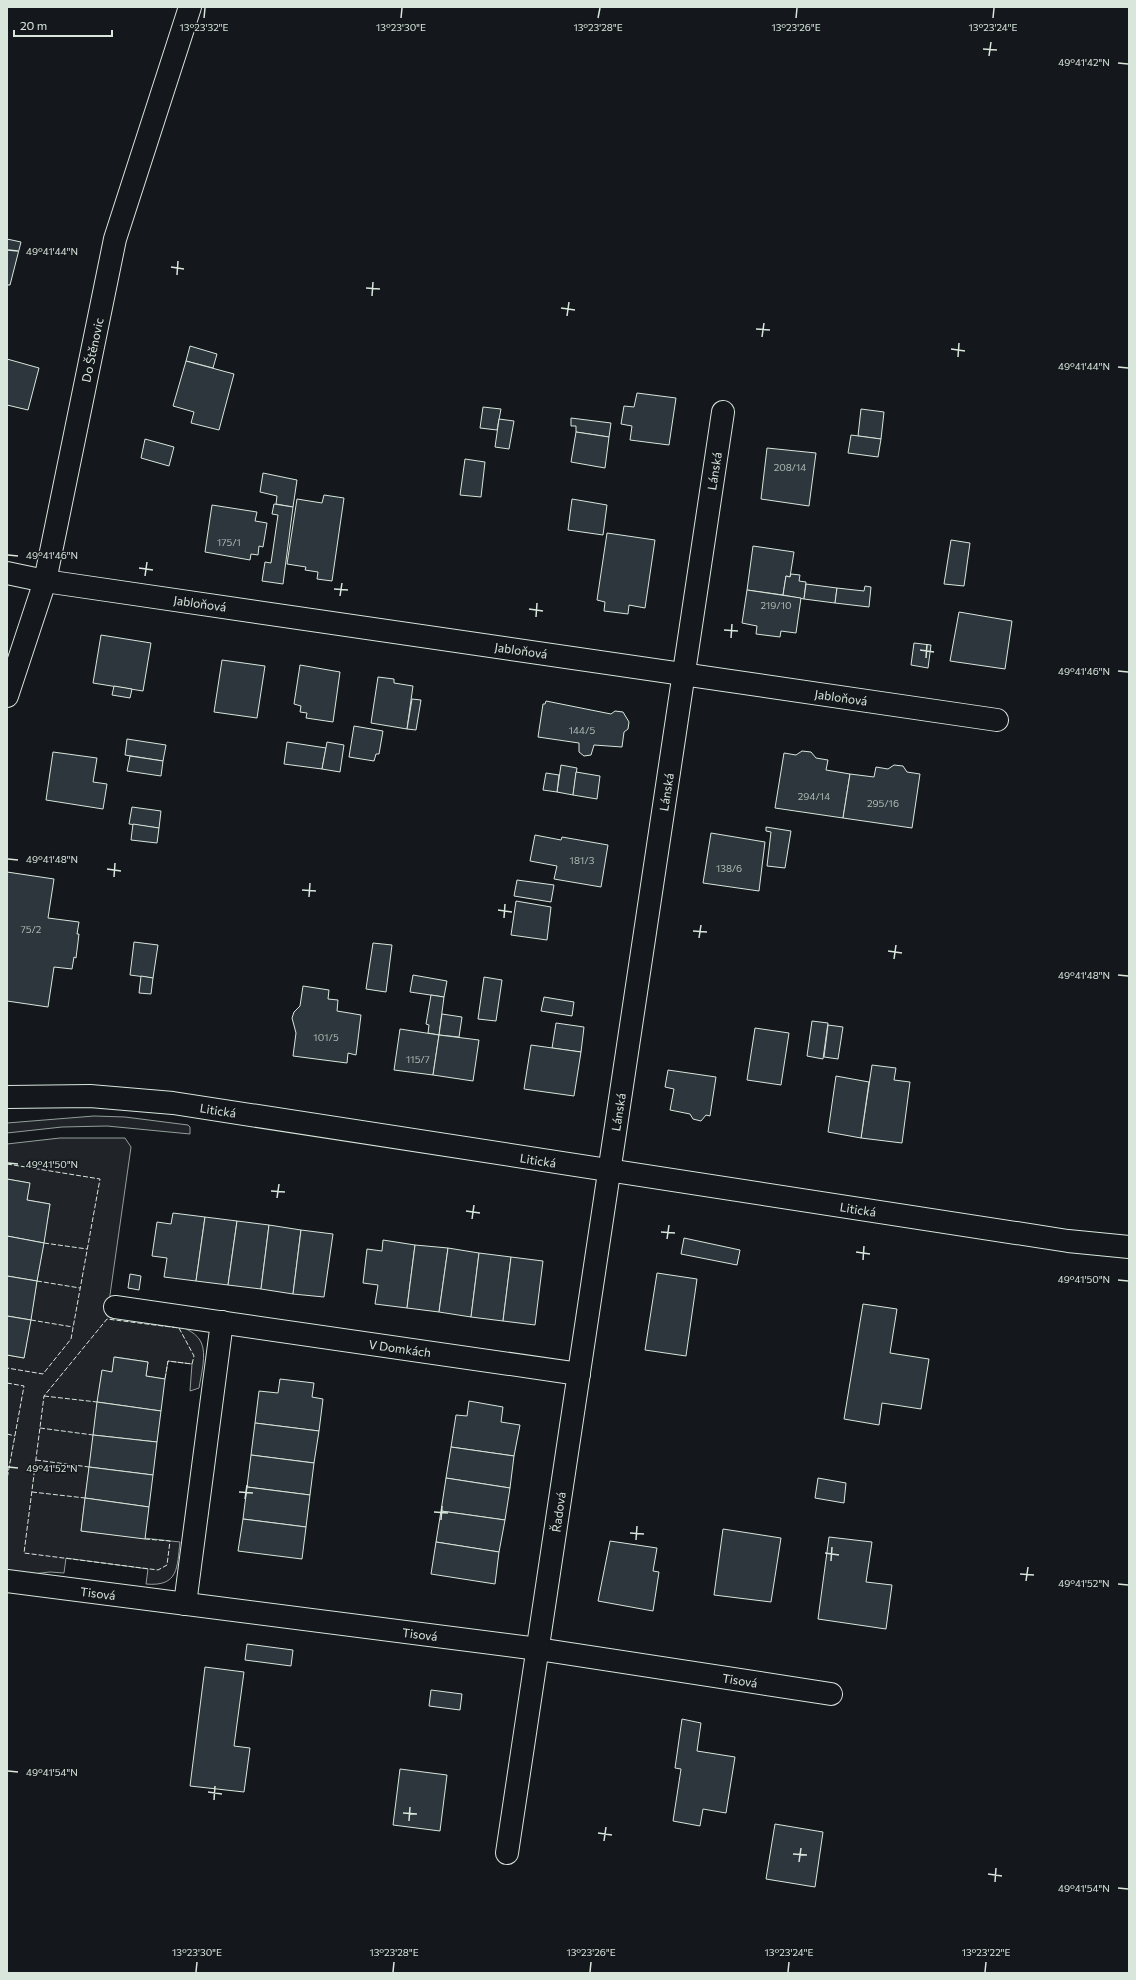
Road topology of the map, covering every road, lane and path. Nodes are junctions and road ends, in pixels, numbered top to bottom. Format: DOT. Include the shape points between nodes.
graph roads {
  1 [pos="190,7"];
  2 [pos="723,412"];
  3 [pos="7,573"];
  4 [pos="45,581"];
  5 [pos="684,674"];
  6 [pos="7,696"];
  7 [pos="997,720"];
  8 [pos="7,1097"];
  9 [pos="609,1171"];
  10 [pos="1129,1247"];
  11 [pos="115,1307"];
  12 [pos="222,1322"];
  13 [pos="578,1374"];
  14 [pos="7,1581"];
  15 [pos="185,1604"];
  16 [pos="538,1650"];
  17 [pos="831,1694"];
  18 [pos="507,1853"];
  1 -- 4 [label="street, Do Štěnovic" via="114,239"];
  2 -- 5 [label="street, Lánská"];
  3 -- 4 [label="street, Jabloňová"];
  4 -- 5 [label="street, Jabloňová"];
  4 -- 6 [label="street, Do Štěnovic"];
  5 -- 7 [label="street, Jabloňová"];
  5 -- 9 [label="street, Lánská"];
  8 -- 9 [label="street, Litická" via="90,1096 173,1103"];
  9 -- 10 [label="street, Litická" via="1068,1241"];
  9 -- 13 [label="street, Řadová"];
  11 -- 12 [label="street, V Domkách"];
  12 -- 13 [label="street, V Domkách"];
  12 -- 15 [label="street"];
  13 -- 16 [label="street, Řadová"];
  14 -- 15 [label="street, Tisová"];
  15 -- 16 [label="street, Tisová"];
  16 -- 17 [label="street, Tisová"];
  16 -- 18 [label="street, Řadová"];
}
